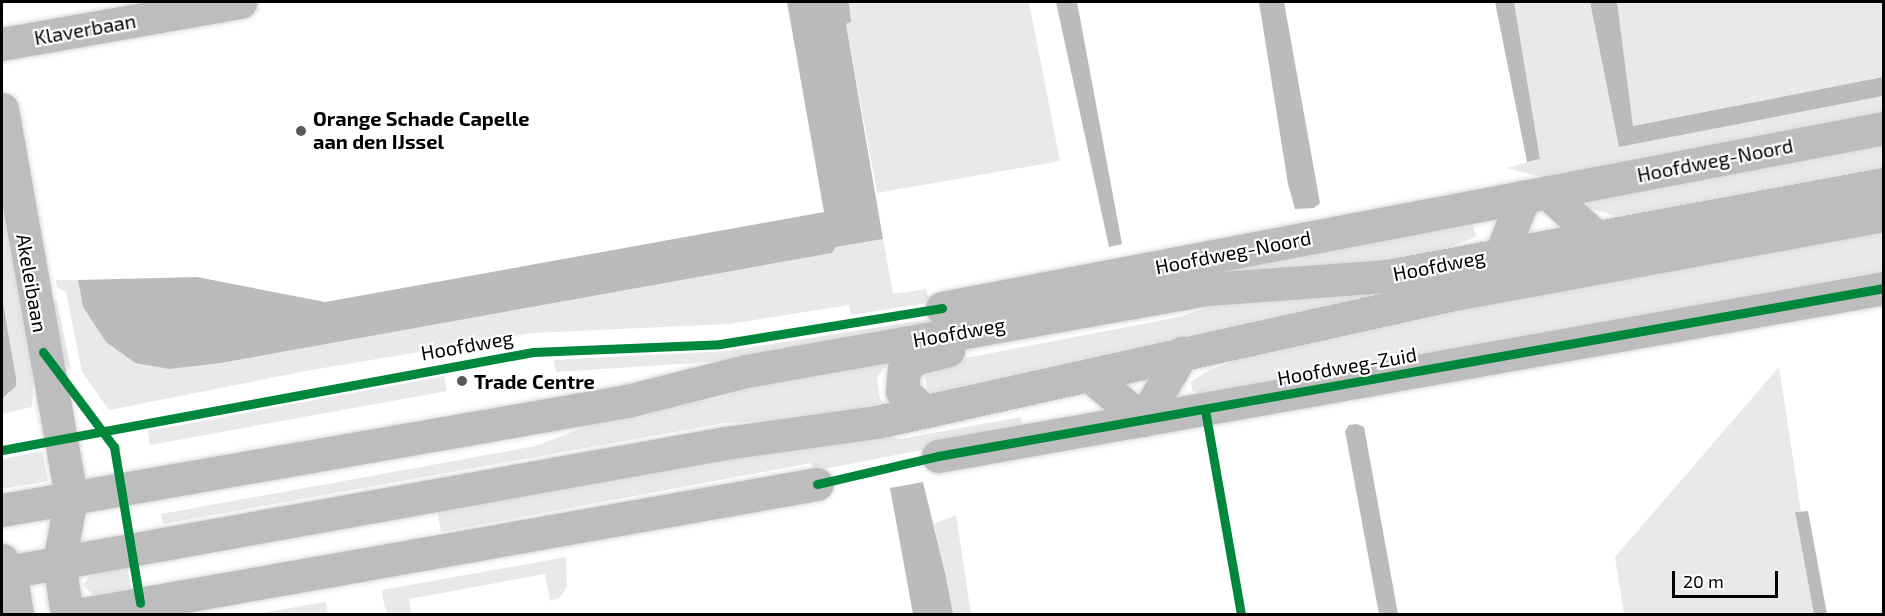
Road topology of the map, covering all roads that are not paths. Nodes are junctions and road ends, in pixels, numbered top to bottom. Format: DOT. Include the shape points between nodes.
graph roads {
  1 [pos="240,2"];
  2 [pos="2,44"];
  3 [pos="2,109"];
  4 [pos="1884,128"];
  5 [pos="1884,184"];
  6 [pos="1535,195"];
  7 [pos="1884,215"];
  8 [pos="1596,237"];
  9 [pos="1501,253"];
  10 [pos="1884,288"];
  11 [pos="954,319"];
  12 [pos="1182,353"];
  13 [pos="1089,375"];
  14 [pos="922,410"];
  15 [pos="1143,420"];
  16 [pos="938,456"];
  17 [pos="817,484"];
  18 [pos="71,497"];
  19 [pos="2,510"];
  20 [pos="59,563"];
  21 [pos="4,568"];
  22 [pos="16,615"];
  23 [pos="67,615"];
  24 [pos="82,615"];
  1 -- 2 [label="main road, Klaverbaan"];
  3 -- 18 [label="main road, Akeleibaan"];
  4 -- 6 [label="main road, Hoofdweg-Noord"];
  5 -- 8 [label="main road, Hoofdweg"];
  6 -- 8 [label="main road"];
  6 -- 9 [label="main road"];
  6 -- 11 [label="main road, Hoofdweg-Noord"];
  7 -- 12 [label="main road, Hoofdweg" via="1454,294"];
  8 -- 9 [label="main road, Hoofdweg"];
  9 -- 11 [label="main road, Hoofdweg" via="1387,276 1206,289"];
  10 -- 15 [label="main road, Hoofdweg-Zuid"];
  11 -- 14 [label="main road" via="945,354 917,358 904,368 902,391"];
  11 -- 18 [label="main road, Hoofdweg" via="627,400"];
  12 -- 13 [label="main road, Hoofdweg"];
  12 -- 15 [label="main road"];
  13 -- 14 [label="main road, Hoofdweg"];
  13 -- 15 [label="main road"];
  14 -- 20 [label="main road, Hoofdweg" via="877,422 725,443"];
  15 -- 16 [label="main road, Hoofdweg-Zuid"];
  17 -- 24 [label="main road"];
  18 -- 19 [label="main road, Hoofdweg"];
  18 -- 20 [label="main road, Akeleibaan"];
  20 -- 21 [label="main road, Hoofdweg"];
  20 -- 23 [label="main road"];
  21 -- 22 [label="main road, Hoofdweg"];
}
